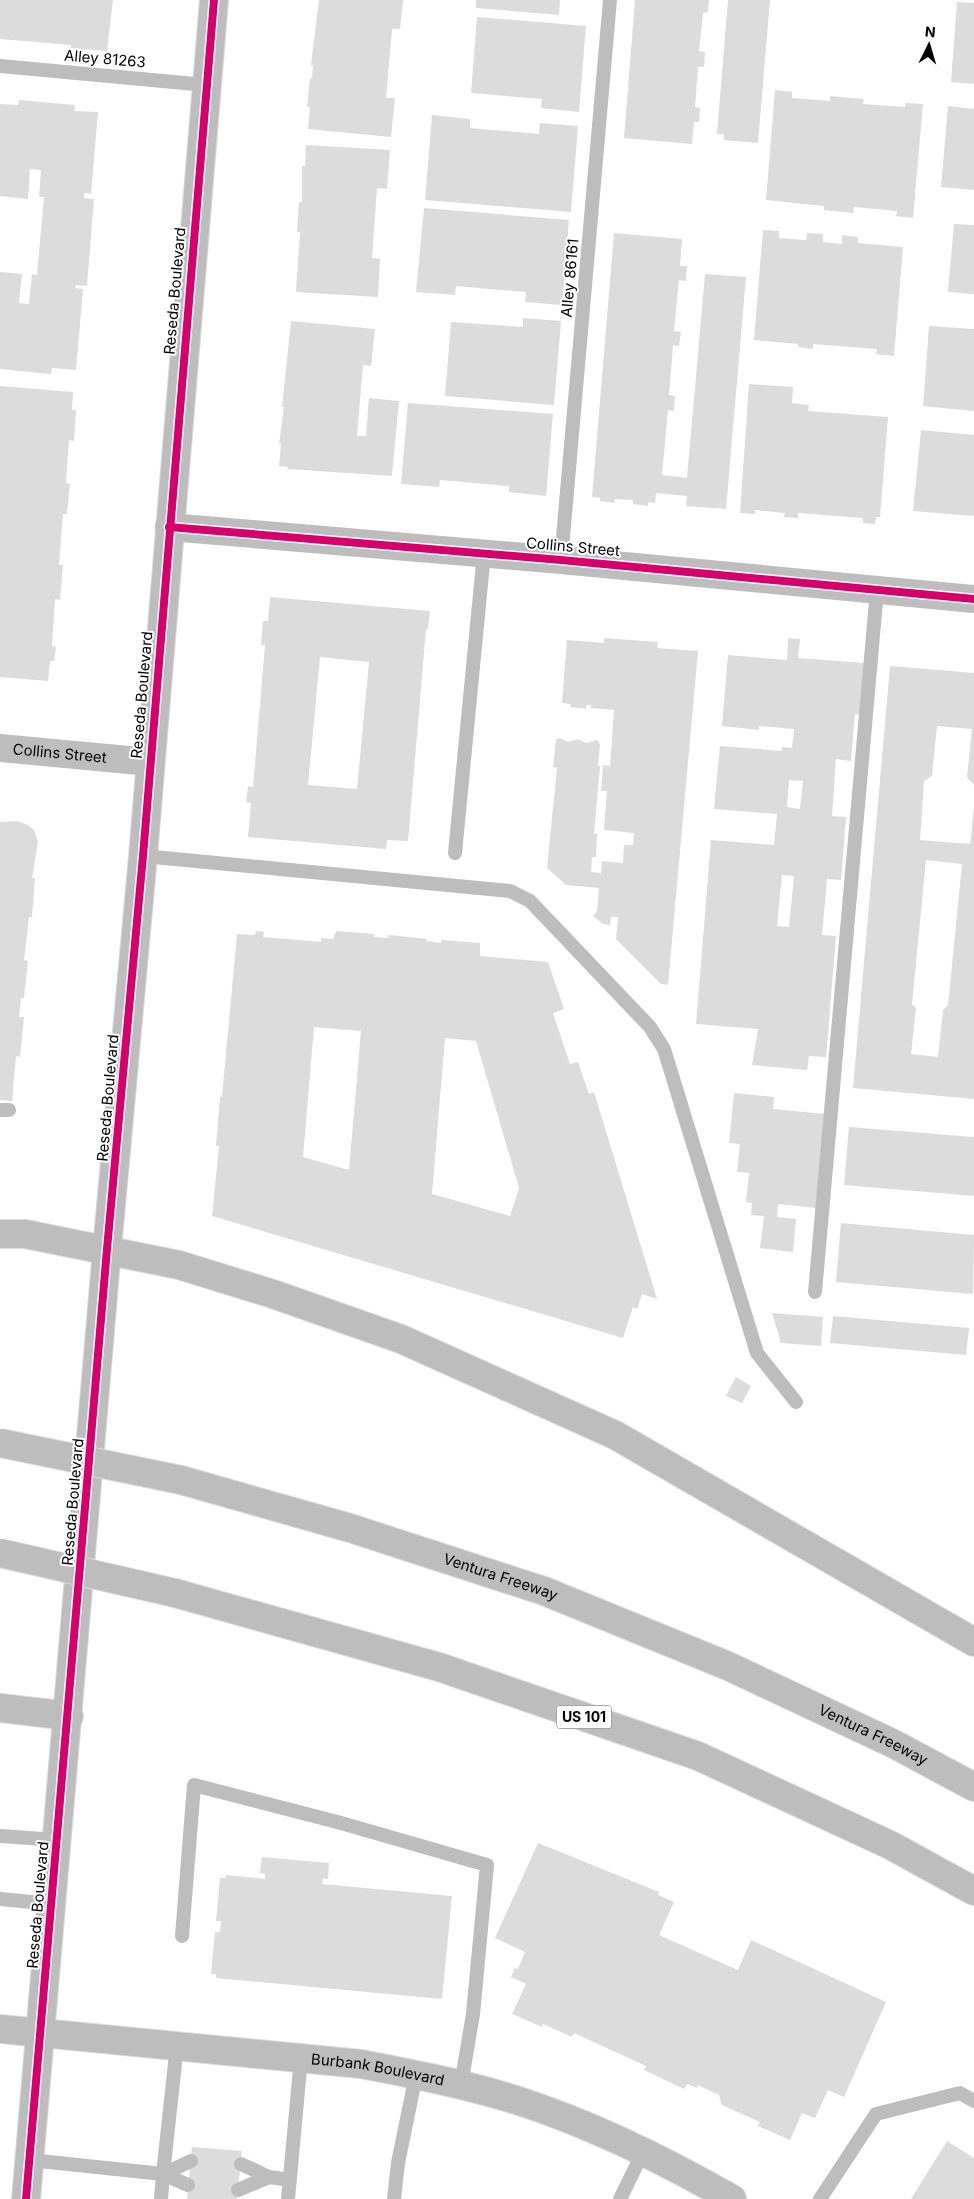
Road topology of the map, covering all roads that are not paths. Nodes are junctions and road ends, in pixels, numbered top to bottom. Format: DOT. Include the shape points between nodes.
graph roads {
  1 [pos="214,0"];
  2 [pos="610,0"];
  3 [pos="0,66"];
  4 [pos="206,85"];
  5 [pos="169,527"];
  6 [pos="484,553"];
  7 [pos="562,560"];
  8 [pos="876,590"];
  9 [pos="974,599"];
  10 [pos="0,748"];
  11 [pos="150,762"];
  12 [pos="455,853"];
  13 [pos="143,856"];
  14 [pos="0,1234"];
  15 [pos="107,1249"];
  16 [pos="815,1292"];
  17 [pos="796,1402"];
  18 [pos="0,1443"];
  19 [pos="0,1553"];
  20 [pos="974,1642"];
  21 [pos="0,1708"];
  22 [pos="69,1716"];
  23 [pos="974,1787"];
  24 [pos="0,1836"];
  25 [pos="58,1840"];
  26 [pos="974,1891"];
  27 [pos="0,1899"];
  28 [pos="52,1904"];
  29 [pos="182,1936"];
  30 [pos="0,2029"];
  31 [pos="40,2033"];
  32 [pos="177,2045"];
  33 [pos="301,2058"];
  34 [pos="416,2075"];
  35 [pos="461,2085"];
  36 [pos="974,2101"];
  37 [pos="643,2152"];
  38 [pos="30,2160"];
  39 [pos="191,2160"];
  40 [pos="241,2164"];
  41 [pos="163,2174"];
  42 [pos="268,2178"];
  43 [pos="290,2180"];
  44 [pos="188,2185"];
  45 [pos="238,2190"];
  46 [pos="26,2199"];
  47 [pos="161,2199"];
  48 [pos="288,2199"];
  49 [pos="394,2199"];
  50 [pos="620,2199"];
  51 [pos="732,2199"];
  52 [pos="820,2199"];
  1 -- 4 [label="main road, Reseda Boulevard"];
  2 -- 7 [label="lane, Alley 86161"];
  3 -- 4 [label="lane, Alley 81263"];
  4 -- 5 [label="main road, Reseda Boulevard"];
  5 -- 6 [label="main road, Collins Street"];
  5 -- 11 [label="main road, Reseda Boulevard"];
  6 -- 7 [label="main road, Collins Street"];
  6 -- 12 [label="lane"];
  7 -- 8 [label="main road, Collins Street"];
  8 -- 9 [label="main road, Collins Street"];
  8 -- 16 [label="lane"];
  10 -- 11 [label="main road, Collins Street"];
  11 -- 13 [label="main road, Reseda Boulevard"];
  13 -- 15 [label="main road, Reseda Boulevard"];
  13 -- 17 [label="lane" via="510,891 530,901 650,1027 664,1050 758,1353"];
  14 -- 15 [label="main road" via="25,1234"];
  15 -- 20 [label="main road" via="179,1265 401,1339 615,1435"];
  15 -- 22 [label="main road, Reseda Boulevard"];
  18 -- 23 [label="main road, Ventura Freeway, bridge" via="181,1480 350,1528 544,1592 728,1666 894,1744"];
  19 -- 26 [label="main road, US 101, bridge" via="175,1593 440,1667 698,1756 890,1845"];
  21 -- 22 [label="main road"];
  22 -- 25 [label="main road, Reseda Boulevard"];
  24 -- 25 [label="lane"];
  25 -- 28 [label="main road, Reseda Boulevard"];
  27 -- 28 [label="lane"];
  28 -- 31 [label="main road, Reseda Boulevard"];
  29 -- 35 [label="lane" via="194,1785 487,1865 473,2014"];
  30 -- 31 [label="main road, Burbank Boulevard"];
  31 -- 32 [label="main road, Burbank Boulevard"];
  31 -- 38 [label="main road, Reseda Boulevard"];
  32 -- 33 [label="main road, Burbank Boulevard"];
  32 -- 41 [label="lane"];
  33 -- 34 [label="main road, Burbank Boulevard" via="361,2064"];
  33 -- 43 [label="lane"];
  34 -- 35 [label="main road, Burbank Boulevard"];
  34 -- 49 [label="lane"];
  35 -- 37 [label="main road, Burbank Boulevard" via="516,2100"];
  36 -- 52 [label="lane" via="960,2092 876,2114"];
  37 -- 50 [label="lane"];
  37 -- 51 [label="main road, Burbank Boulevard"];
  38 -- 41 [label="lane"];
  38 -- 46 [label="main road, Reseda Boulevard"];
  39 -- 41 [label="lane"];
  40 -- 42 [label="lane"];
  41 -- 44 [label="lane"];
  41 -- 47 [label="lane"];
  42 -- 43 [label="lane"];
  42 -- 45 [label="lane"];
  43 -- 48 [label="lane"];
}
